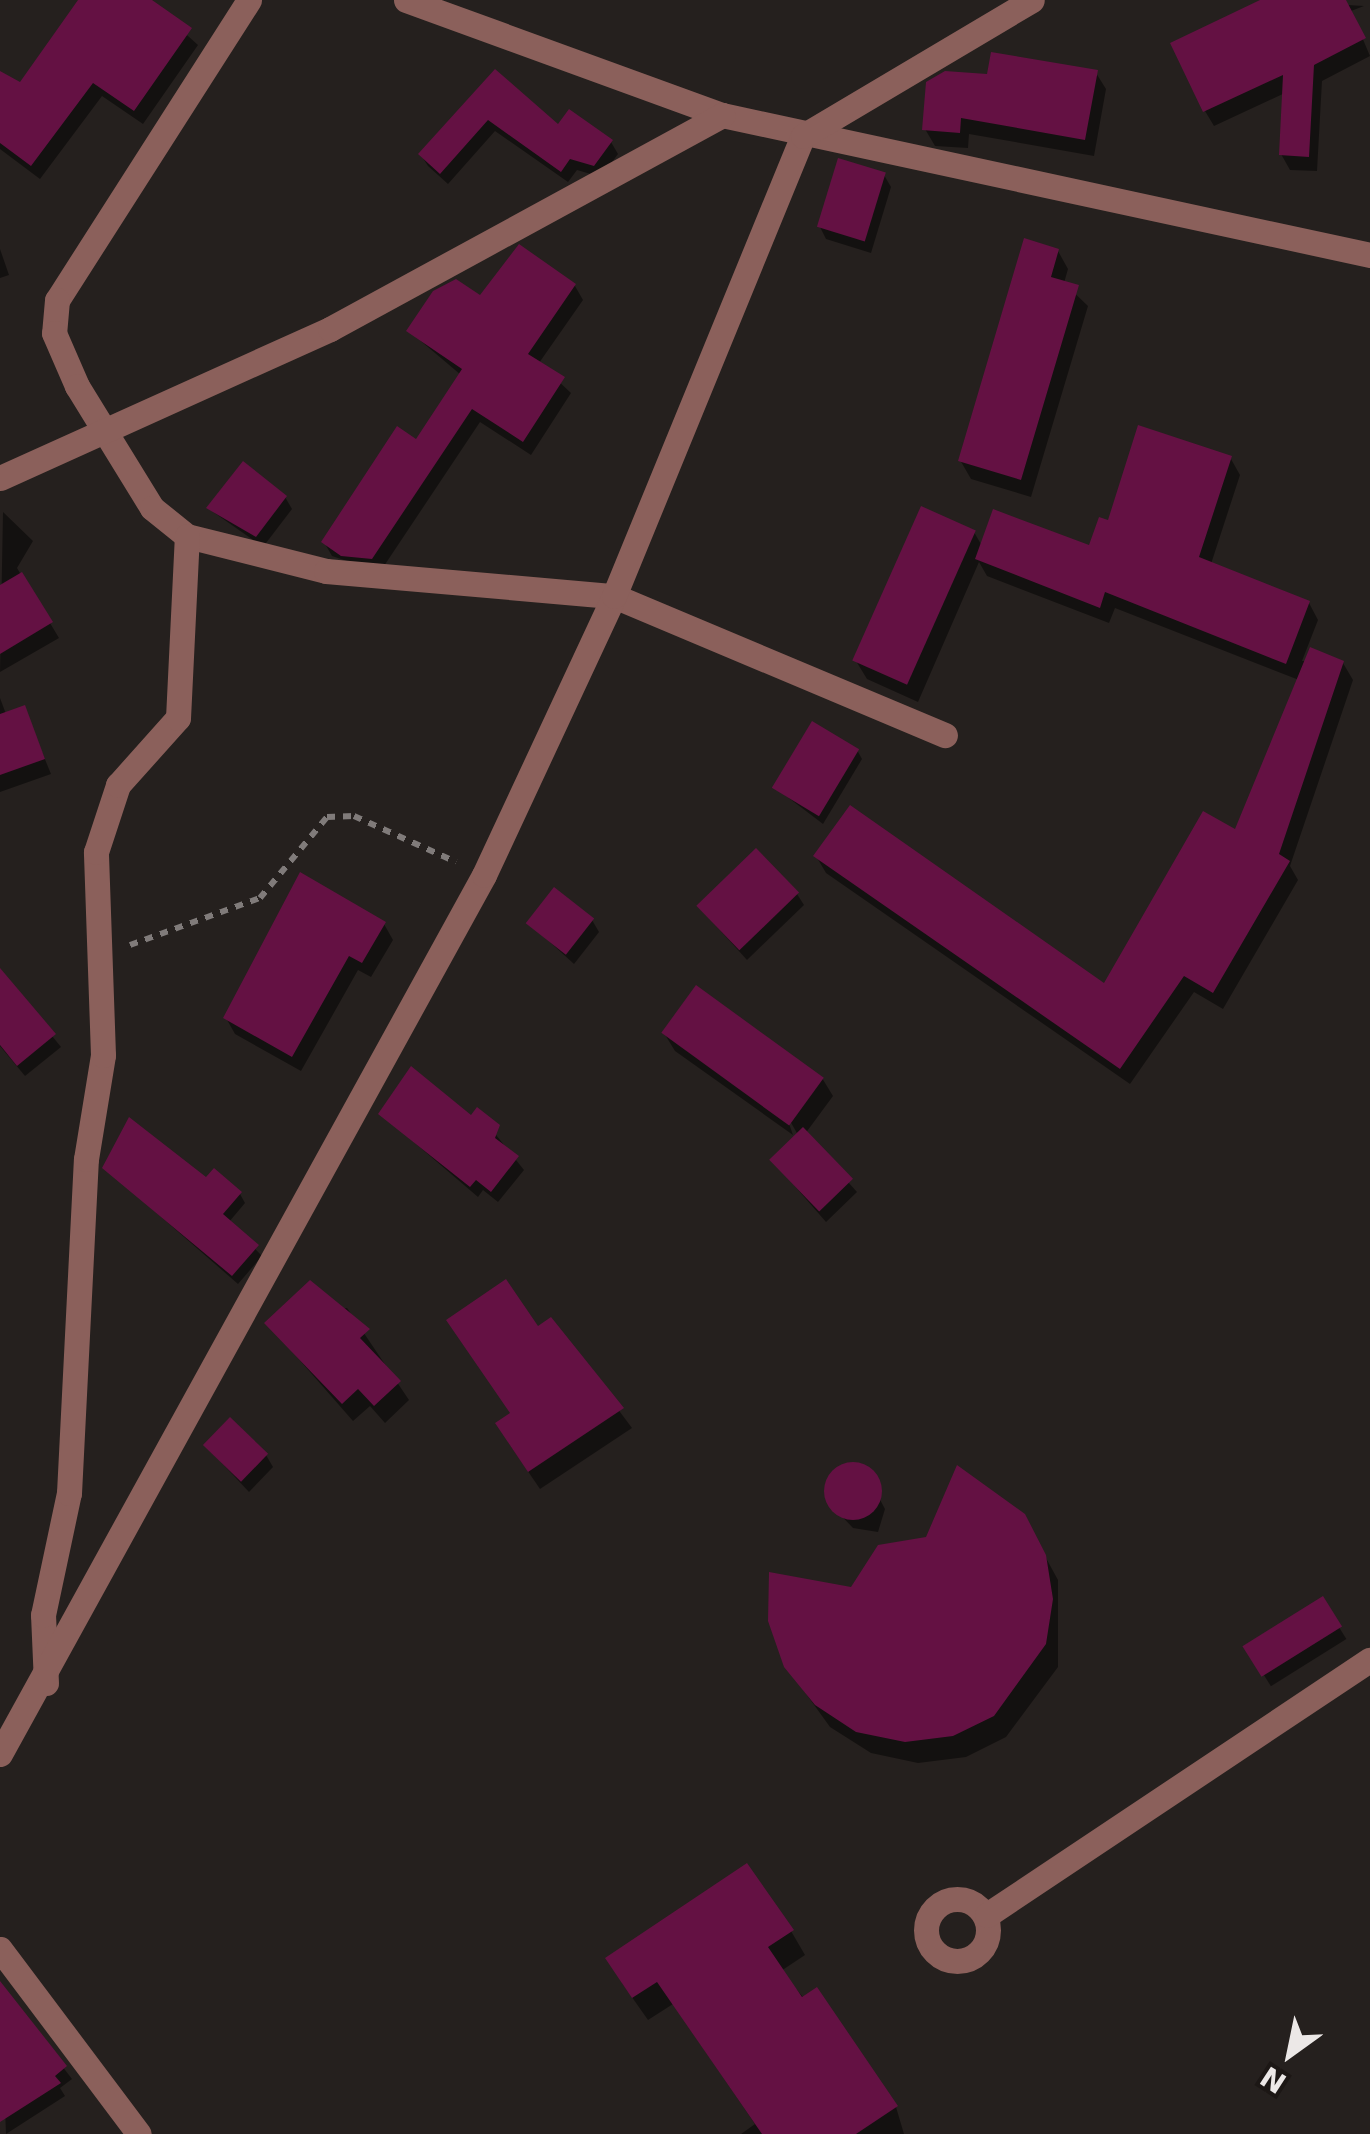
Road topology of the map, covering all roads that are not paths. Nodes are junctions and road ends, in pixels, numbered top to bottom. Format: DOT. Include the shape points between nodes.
graph roads {
  1 [pos="249,0"];
  2 [pos="406,0"];
  3 [pos="1032,0"];
  4 [pos="722,115"];
  5 [pos="804,136"];
  6 [pos="1370,256"];
  7 [pos="98,426"];
  8 [pos="0,478"];
  9 [pos="186,536"];
  10 [pos="614,596"];
  11 [pos="944,735"];
  12 [pos="1370,1660"];
  13 [pos="46,1683"];
  14 [pos="0,1754"];
  15 [pos="987,1915"];
  16 [pos="0,1948"];
  17 [pos="139,2134"];
  1 -- 7 [label="street" via="57,300 54,333"];
  2 -- 4 [label="street"];
  3 -- 5 [label="street"];
  4 -- 5 [label="street"];
  4 -- 7 [label="street" via="330,329"];
  5 -- 6 [label="street"];
  5 -- 10 [label="street"];
  7 -- 8 [label="street"];
  7 -- 9 [label="street" via="152,508"];
  9 -- 10 [label="street" via="371,578"];
  9 -- 13 [label="street" via="184,690 164,741 104,811 98,954 103,1054 86,1159 69,1494 43,1615"];
  10 -- 11 [label="street"];
  10 -- 13 [label="street" via="484,875"];
  12 -- 15 [label="street"];
  13 -- 14 [label="street"];
  16 -- 17 [label="street"];
}
